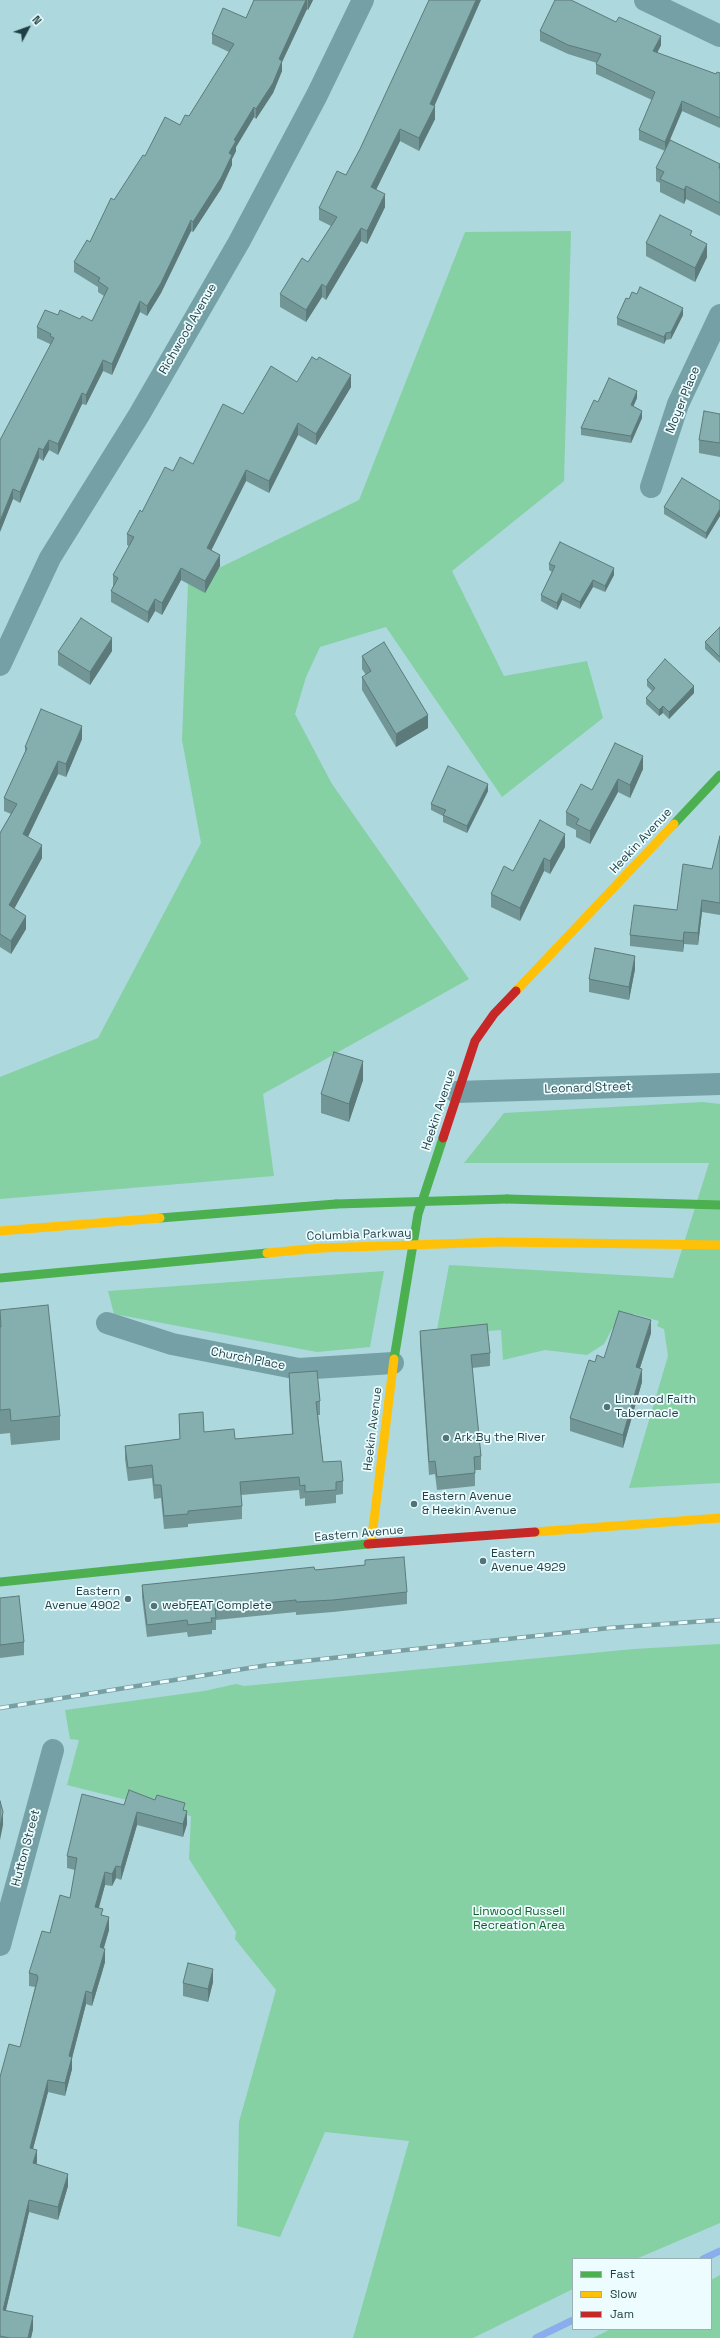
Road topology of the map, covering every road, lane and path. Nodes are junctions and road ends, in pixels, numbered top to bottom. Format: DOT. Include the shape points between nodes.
graph roads {
  1 [pos="363,0"];
  2 [pos="645,0"];
  3 [pos="720,36"];
  4 [pos="720,315"];
  5 [pos="651,487"];
  6 [pos="1,658"];
  7 [pos="720,775"];
  8 [pos="720,1084"];
  9 [pos="456,1092"];
  10 [pos="720,1205"];
  11 [pos="0,1231"];
  12 [pos="720,1245"];
  13 [pos="0,1278"];
  14 [pos="107,1323"];
  15 [pos="393,1363"];
  16 [pos="720,1518"];
  17 [pos="371,1544"];
  18 [pos="0,1582"];
  19 [pos="53,1750"];
  20 [pos="0,1945"];
  1 -- 6 [label="street, Richwood Avenue" via="318,95 239,242 138,415 50,558"];
  2 -- 3 [label="street"];
  4 -- 5 [label="street, Moyer Place" via="678,404"];
  7 -- 9 [label="main road, Heekin Avenue" via="494,1014 475,1041"];
  8 -- 9 [label="street, Leonard Street"];
  9 -- 15 [label="main road, Heekin Avenue" via="418,1214"];
  10 -- 11 [label="main road, bridge" via="507,1199 336,1204"];
  12 -- 13 [label="main road, Columbia Parkway, bridge" via="499,1242 321,1248"];
  14 -- 15 [label="street, Church Place" via="172,1344 299,1369"];
  15 -- 17 [label="main road, Heekin Avenue"];
  16 -- 17 [label="main road, Eastern Avenue"];
  17 -- 18 [label="main road, Eastern Avenue"];
  19 -- 20 [label="street, Hutton Street"];
}
